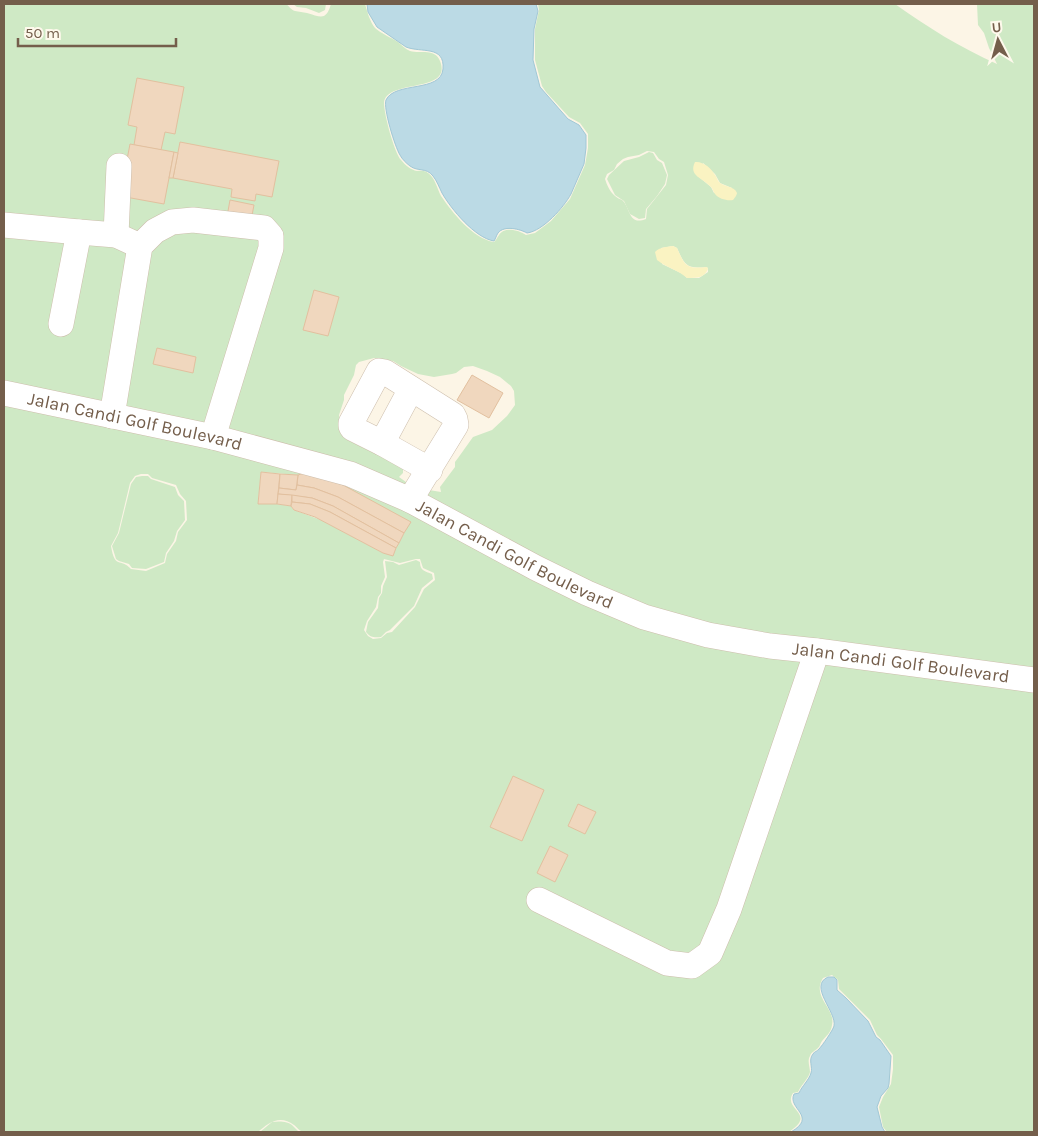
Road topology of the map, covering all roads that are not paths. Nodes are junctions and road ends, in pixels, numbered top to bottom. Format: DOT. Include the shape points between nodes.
graph roads {
  1 [pos="119,166"];
  2 [pos="4,225"];
  3 [pos="79,232"];
  4 [pos="116,234"];
  5 [pos="140,246"];
  6 [pos="61,324"];
  7 [pos="411,389"];
  8 [pos="4,393"];
  9 [pos="112,416"];
  10 [pos="213,437"];
  11 [pos="382,443"];
  12 [pos="430,470"];
  13 [pos="410,500"];
  14 [pos="817,651"];
  15 [pos="1034,680"];
  16 [pos="539,900"];
  1 -- 4 [label="street"];
  2 -- 3 [label="street"];
  3 -- 4 [label="street"];
  3 -- 6 [label="street"];
  4 -- 5 [label="street"];
  5 -- 9 [label="street"];
  5 -- 10 [label="street" via="155,231 172,222 193,220 264,228 271,236 271,248"];
  7 -- 11 [label="street"];
  7 -- 11 [label="street" via="385,372 379,372 351,423 352,428"];
  7 -- 12 [label="street" via="455,420 456,425"];
  8 -- 9 [label="street, Jalan Candi Golf Boulevard"];
  9 -- 10 [label="street, Jalan Candi Golf Boulevard"];
  10 -- 13 [label="street, Jalan Candi Golf Boulevard" via="350,474"];
  11 -- 12 [label="street"];
  12 -- 13 [label="street"];
  13 -- 14 [label="street, Jalan Candi Golf Boulevard" via="536,568 644,617 708,635"];
  14 -- 15 [label="street, Jalan Candi Golf Boulevard"];
  14 -- 16 [label="street" via="729,909 710,953 692,966 667,963"];
}
